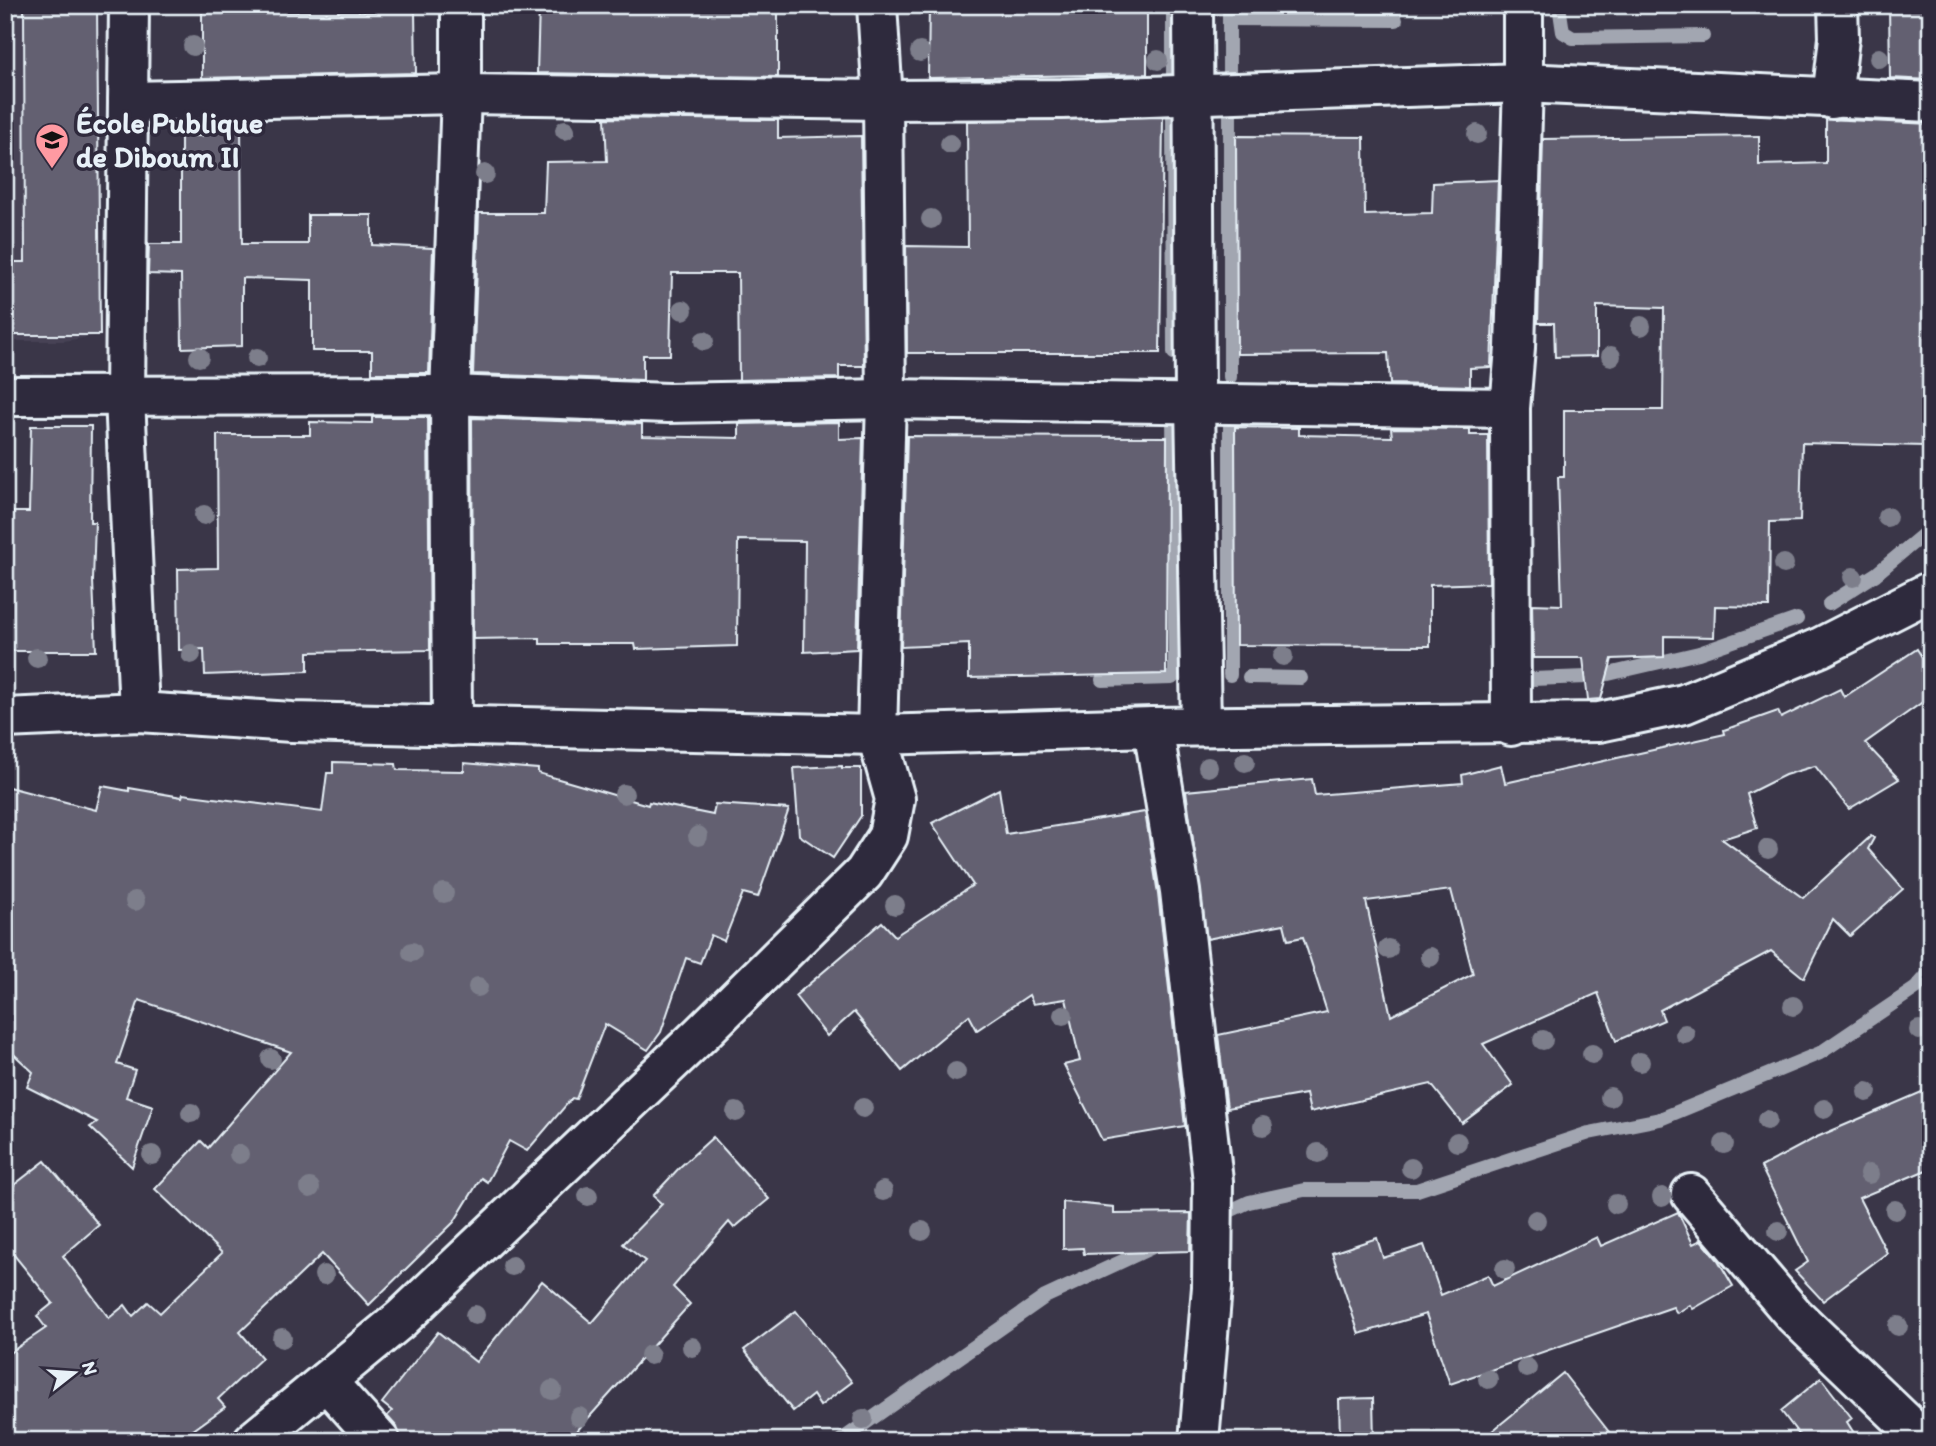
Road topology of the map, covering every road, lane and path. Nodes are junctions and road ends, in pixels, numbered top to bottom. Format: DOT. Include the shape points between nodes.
graph roads {
  1 [pos="129,5"];
  2 [pos="461,5"];
  3 [pos="877,5"];
  4 [pos="1193,5"];
  5 [pos="1522,5"];
  6 [pos="1839,5"];
  7 [pos="1524,83"];
  8 [pos="461,94"];
  9 [pos="1193,96"];
  10 [pos="1832,99"];
  11 [pos="883,100"];
  12 [pos="128,101"];
  13 [pos="1931,102"];
  14 [pos="450,395"];
  15 [pos="5,396"];
  16 [pos="125,397"];
  17 [pos="886,399"];
  18 [pos="1195,404"];
  19 [pos="1510,408"];
  20 [pos="1931,591"];
  21 [pos="139,712"];
  22 [pos="5,718"];
  23 [pos="452,726"];
  24 [pos="1201,726"];
  25 [pos="1511,726"];
  26 [pos="1153,727"];
  27 [pos="877,735"];
  28 [pos="1691,1194"];
  29 [pos="326,1381"];
  30 [pos="253,1441"];
  31 [pos="380,1441"];
  32 [pos="1199,1441"];
  33 [pos="1925,1441"];
  1 -- 12 [label="street"];
  2 -- 8 [label="street"];
  3 -- 11 [label="street"];
  4 -- 9 [label="street"];
  5 -- 7 [label="street"];
  6 -- 10 [label="street"];
  7 -- 9 [label="street"];
  7 -- 10 [label="street"];
  7 -- 19 [label="street"];
  8 -- 11 [label="street"];
  8 -- 12 [label="street"];
  8 -- 14 [label="street"];
  9 -- 11 [label="street"];
  9 -- 18 [label="street"];
  10 -- 13 [label="street"];
  11 -- 17 [label="street"];
  12 -- 16 [label="street"];
  14 -- 16 [label="street"];
  14 -- 17 [label="street" via="668,403"];
  14 -- 23 [label="street"];
  15 -- 16 [label="street"];
  16 -- 21 [label="street"];
  17 -- 18 [label="street"];
  17 -- 27 [label="street"];
  18 -- 19 [label="street"];
  18 -- 24 [label="street"];
  19 -- 25 [label="street"];
  20 -- 25 [label="street" via="1821,648 1684,704 1599,722"];
  21 -- 22 [label="street"];
  21 -- 23 [label="street" via="292,723"];
  23 -- 27 [label="street"];
  24 -- 25 [label="street"];
  24 -- 26 [label="street"];
  26 -- 27 [label="street"];
  26 -- 32 [label="street" via="1180,891 1213,1181 1212,1287"];
  27 -- 29 [label="street" via="895,799 888,836 864,873 401,1319"];
  28 -- 33 [label="street" via="1794,1315"];
  29 -- 30 [label="street"];
  29 -- 31 [label="street"];
}
